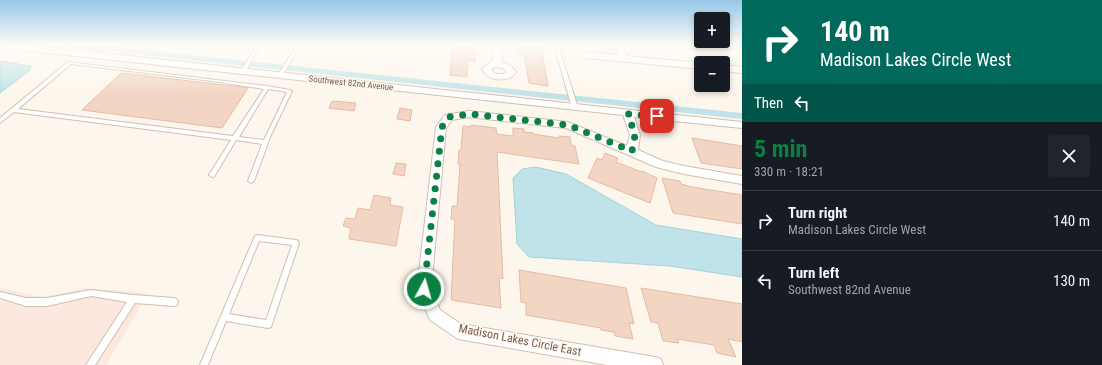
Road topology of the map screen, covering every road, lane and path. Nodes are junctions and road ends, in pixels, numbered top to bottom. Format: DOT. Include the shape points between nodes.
graph roads {
  1 [pos="174,62"];
  2 [pos="249,62"];
  3 [pos="288,62"];
  4 [pos="561,62"];
  5 [pos="657,62"];
  6 [pos="694,65"];
  7 [pos="245,69"];
  8 [pos="730,69"];
  9 [pos="742,70"];
  10 [pos="280,75"];
  11 [pos="267,87"];
  12 [pos="575,105"];
  13 [pos="13,110"];
  14 [pos="628,114"];
  15 [pos="0,121"];
  16 [pos="742,125"];
  17 [pos="235,138"];
  18 [pos="264,142"];
  19 [pos="632,151"];
  20 [pos="212,175"];
  21 [pos="742,180"];
  22 [pos="251,181"];
  23 [pos="0,295"];
  24 [pos="133,299"];
  25 [pos="174,302"];
  26 [pos="224,317"];
  27 [pos="90,365"];
  28 [pos="204,365"];
  29 [pos="655,365"];
  1 -- 7 [label="street, Southwest 82nd Avenue"];
  2 -- 7 [label="lane"];
  3 -- 10 [label="lane"];
  4 -- 12 [label="lane"];
  5 -- 6 [label="street"];
  7 -- 10 [label="street, Southwest 82nd Avenue"];
  8 -- 9 [label="street"];
  10 -- 12 [label="street, Southwest 82nd Avenue"];
  11 -- 13 [label="lane" via="70,63"];
  11 -- 17 [label="lane"];
  11 -- 18 [label="lane" via="290,91"];
  12 -- 14 [label="street, Southwest 82nd Avenue"];
  13 -- 15 [label="lane"];
  13 -- 17 [label="lane"];
  14 -- 16 [label="street, Southwest 82nd Avenue"];
  14 -- 19 [label="street" via="635,135"];
  17 -- 18 [label="lane"];
  17 -- 20 [label="lane"];
  18 -- 22 [label="lane"];
  19 -- 21 [label="street" via="666,165"];
  19 -- 29 [label="street, Madison Lakes Circle East" via="568,125 470,114 449,117 442,127 424,289 435,315 458,331"];
  23 -- 24 [label="lane" via="26,302 47,302 91,293"];
  24 -- 25 [label="lane"];
  24 -- 27 [label="lane"];
  26 -- 26 [label="lane" via="258,238 296,243 268,324"];
  26 -- 28 [label="lane"];
}
